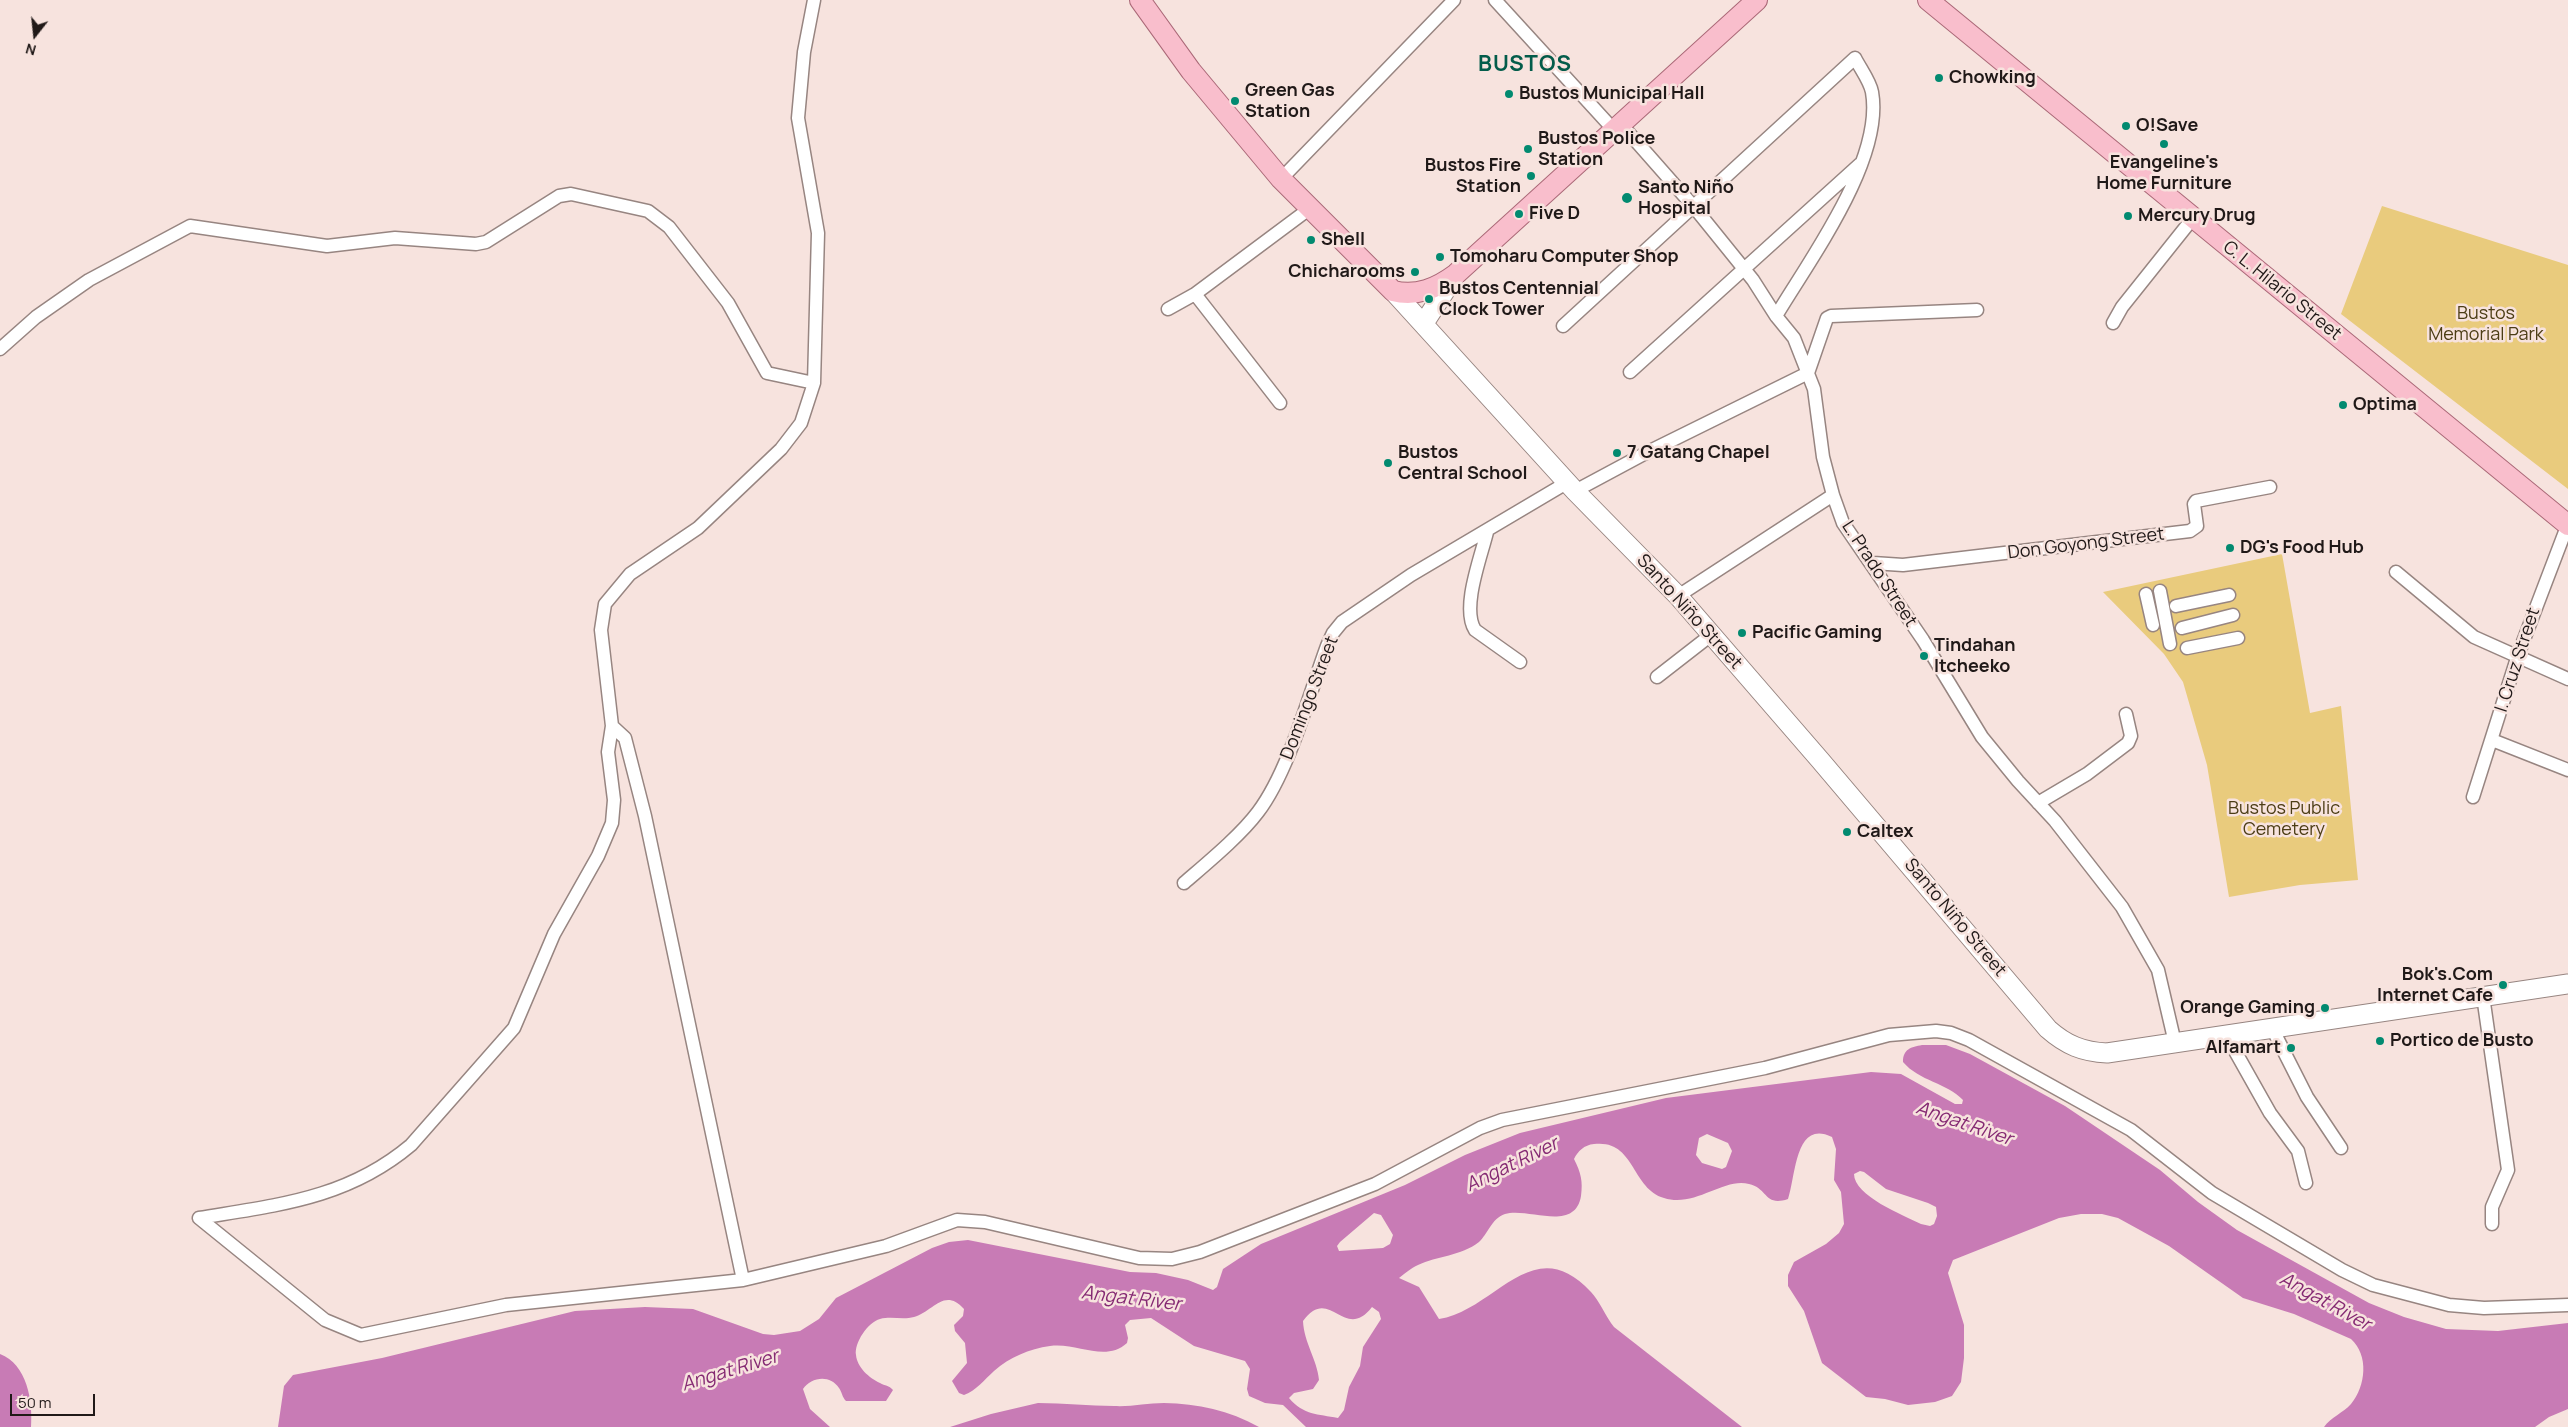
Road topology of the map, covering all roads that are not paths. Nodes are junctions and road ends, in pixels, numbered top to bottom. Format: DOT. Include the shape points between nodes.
graph roads {
  1 [pos="814,0"];
  2 [pos="1140,0"];
  3 [pos="1454,0"];
  4 [pos="1495,0"];
  5 [pos="1757,0"];
  6 [pos="1928,0"];
  7 [pos="1616,126"];
  8 [pos="1864,159"];
  9 [pos="1281,180"];
  10 [pos="1694,207"];
  11 [pos="1309,209"];
  12 [pos="2193,218"];
  13 [pos="1745,270"];
  14 [pos="1456,274"];
  15 [pos="1393,291"];
  16 [pos="1195,294"];
  17 [pos="1168,308"];
  18 [pos="1977,310"];
  19 [pos="1776,316"];
  20 [pos="1424,323"];
  21 [pos="2113,323"];
  22 [pos="1563,326"];
  23 [pos="0,349"];
  24 [pos="1630,372"];
  25 [pos="1808,373"];
  26 [pos="814,383"];
  27 [pos="1280,403"];
  28 [pos="1571,487"];
  29 [pos="2270,487"];
  30 [pos="1832,495"];
  31 [pos="2568,524"];
  32 [pos="1487,532"];
  33 [pos="1873,563"];
  34 [pos="2396,572"];
  35 [pos="2160,591"];
  36 [pos="2146,594"];
  37 [pos="2229,595"];
  38 [pos="1678,596"];
  39 [pos="2176,606"];
  40 [pos="2233,615"];
  41 [pos="2153,625"];
  42 [pos="2182,628"];
  43 [pos="1711,634"];
  44 [pos="2238,638"];
  45 [pos="2170,644"];
  46 [pos="2187,648"];
  47 [pos="2518,655"];
  48 [pos="1520,662"];
  49 [pos="1657,677"];
  50 [pos="2568,679"];
  51 [pos="2126,714"];
  52 [pos="612,726"];
  53 [pos="2492,740"];
  54 [pos="2568,770"];
  55 [pos="2473,797"];
  56 [pos="2038,803"];
  57 [pos="1184,883"];
  58 [pos="2568,984"];
  59 [pos="2483,996"];
  60 [pos="2272,1028"];
  61 [pos="2226,1035"];
  62 [pos="2176,1043"];
  63 [pos="2341,1148"];
  64 [pos="2306,1182"];
  65 [pos="2492,1224"];
  66 [pos="743,1280"];
  67 [pos="2568,1305"];
  1 -- 26 [label="street" via="804,52 798,118 818,233"];
  2 -- 9 [label="main road" via="1191,72"];
  3 -- 9 [label="street"];
  4 -- 7 [label="street, L. Prado Street"];
  5 -- 7 [label="main road"];
  6 -- 12 [label="main road, C. L. Hilario Street"];
  7 -- 10 [label="street, L. Prado Street"];
  7 -- 14 [label="main road"];
  8 -- 10 [label="street" via="1872,120 1872,91 1855,58"];
  8 -- 13 [label="street"];
  8 -- 19 [label="street" via="1842,207"];
  9 -- 11 [label="main road"];
  10 -- 13 [label="street, L. Prado Street"];
  10 -- 22 [label="street"];
  11 -- 15 [label="main road"];
  11 -- 16 [label="street"];
  12 -- 21 [label="street" via="2122,307"];
  12 -- 31 [label="main road, C. L. Hilario Street"];
  13 -- 19 [label="street, L. Prado Street"];
  13 -- 24 [label="street"];
  14 -- 15 [label="main road" via="1427,290 1404,294"];
  14 -- 20 [label="street"];
  15 -- 20 [label="street, Santo Niño Street"];
  16 -- 17 [label="street"];
  16 -- 27 [label="street"];
  18 -- 25 [label="street" via="1831,316"];
  19 -- 25 [label="street, L. Prado Street" via="1794,338"];
  20 -- 28 [label="street, Santo Niño Street"];
  23 -- 26 [label="street" via="36,317 89,280 190,226 327,246 395,238 476,244 486,242 560,196 571,194 648,211 669,227 728,303 768,373"];
  25 -- 28 [label="street, Domingo Street"];
  25 -- 30 [label="street, L. Prado Street" via="1814,389 1823,457"];
  26 -- 52 [label="street" via="800,423 781,449 698,528 630,574 605,604 601,630"];
  28 -- 32 [label="street, Domingo Street"];
  28 -- 38 [label="street, Santo Niño Street"];
  29 -- 33 [label="street, Don Goyong Street" via="2196,501 2197,526 2190,532 1903,565"];
  30 -- 33 [label="street, L. Prado Street" via="1844,523"];
  30 -- 38 [label="street"];
  31 -- 47 [label="street, I. Cruz Street"];
  32 -- 48 [label="street" via="1471,598 1471,623 1475,630"];
  32 -- 57 [label="street, Domingo Street" via="1366,604 1338,627 1327,646 1282,767 1266,799 1258,812"];
  33 -- 56 [label="street, L. Prado Street" via="1982,737"];
  34 -- 47 [label="street" via="2474,637"];
  35 -- 45 [label="street"];
  36 -- 41 [label="street"];
  37 -- 39 [label="street"];
  38 -- 43 [label="street, Santo Niño Street"];
  40 -- 42 [label="street"];
  43 -- 49 [label="street"];
  43 -- 62 [label="street, Santo Niño Street" via="2059,1039 2090,1052 2107,1053"];
  44 -- 46 [label="street"];
  47 -- 50 [label="street"];
  47 -- 53 [label="street, I. Cruz Street"];
  51 -- 56 [label="street" via="2131,736 2128,743 2087,774"];
  52 -- 66 [label="street" via="625,738 645,816"];
  52 -- 66 [label="street" via="608,752 614,800 612,823 598,856 554,934 514,1028 398,1156 352,1183 297,1202 199,1218 325,1320 361,1335 506,1305"];
  53 -- 54 [label="street"];
  53 -- 55 [label="street, I. Cruz Street"];
  56 -- 62 [label="street, L. Prado Street" via="2127,915 2158,970"];
  58 -- 59 [label="street, Santo Niño Street"];
  59 -- 60 [label="street, Santo Niño Street"];
  59 -- 65 [label="street" via="2508,1170 2492,1207"];
  60 -- 61 [label="street, Santo Niño Street"];
  60 -- 63 [label="street" via="2307,1097"];
  61 -- 62 [label="street, Santo Niño Street"];
  61 -- 64 [label="street" via="2270,1113 2298,1151"];
  66 -- 67 [label="street" via="886,1246 966,1219 1120,1255 1156,1259 1183,1257 1375,1184 1480,1128 1502,1120 1764,1068 1889,1036 1936,1031 1969,1040 2131,1130 2212,1193 2342,1270 2373,1284 2449,1305 2484,1308"];
}
